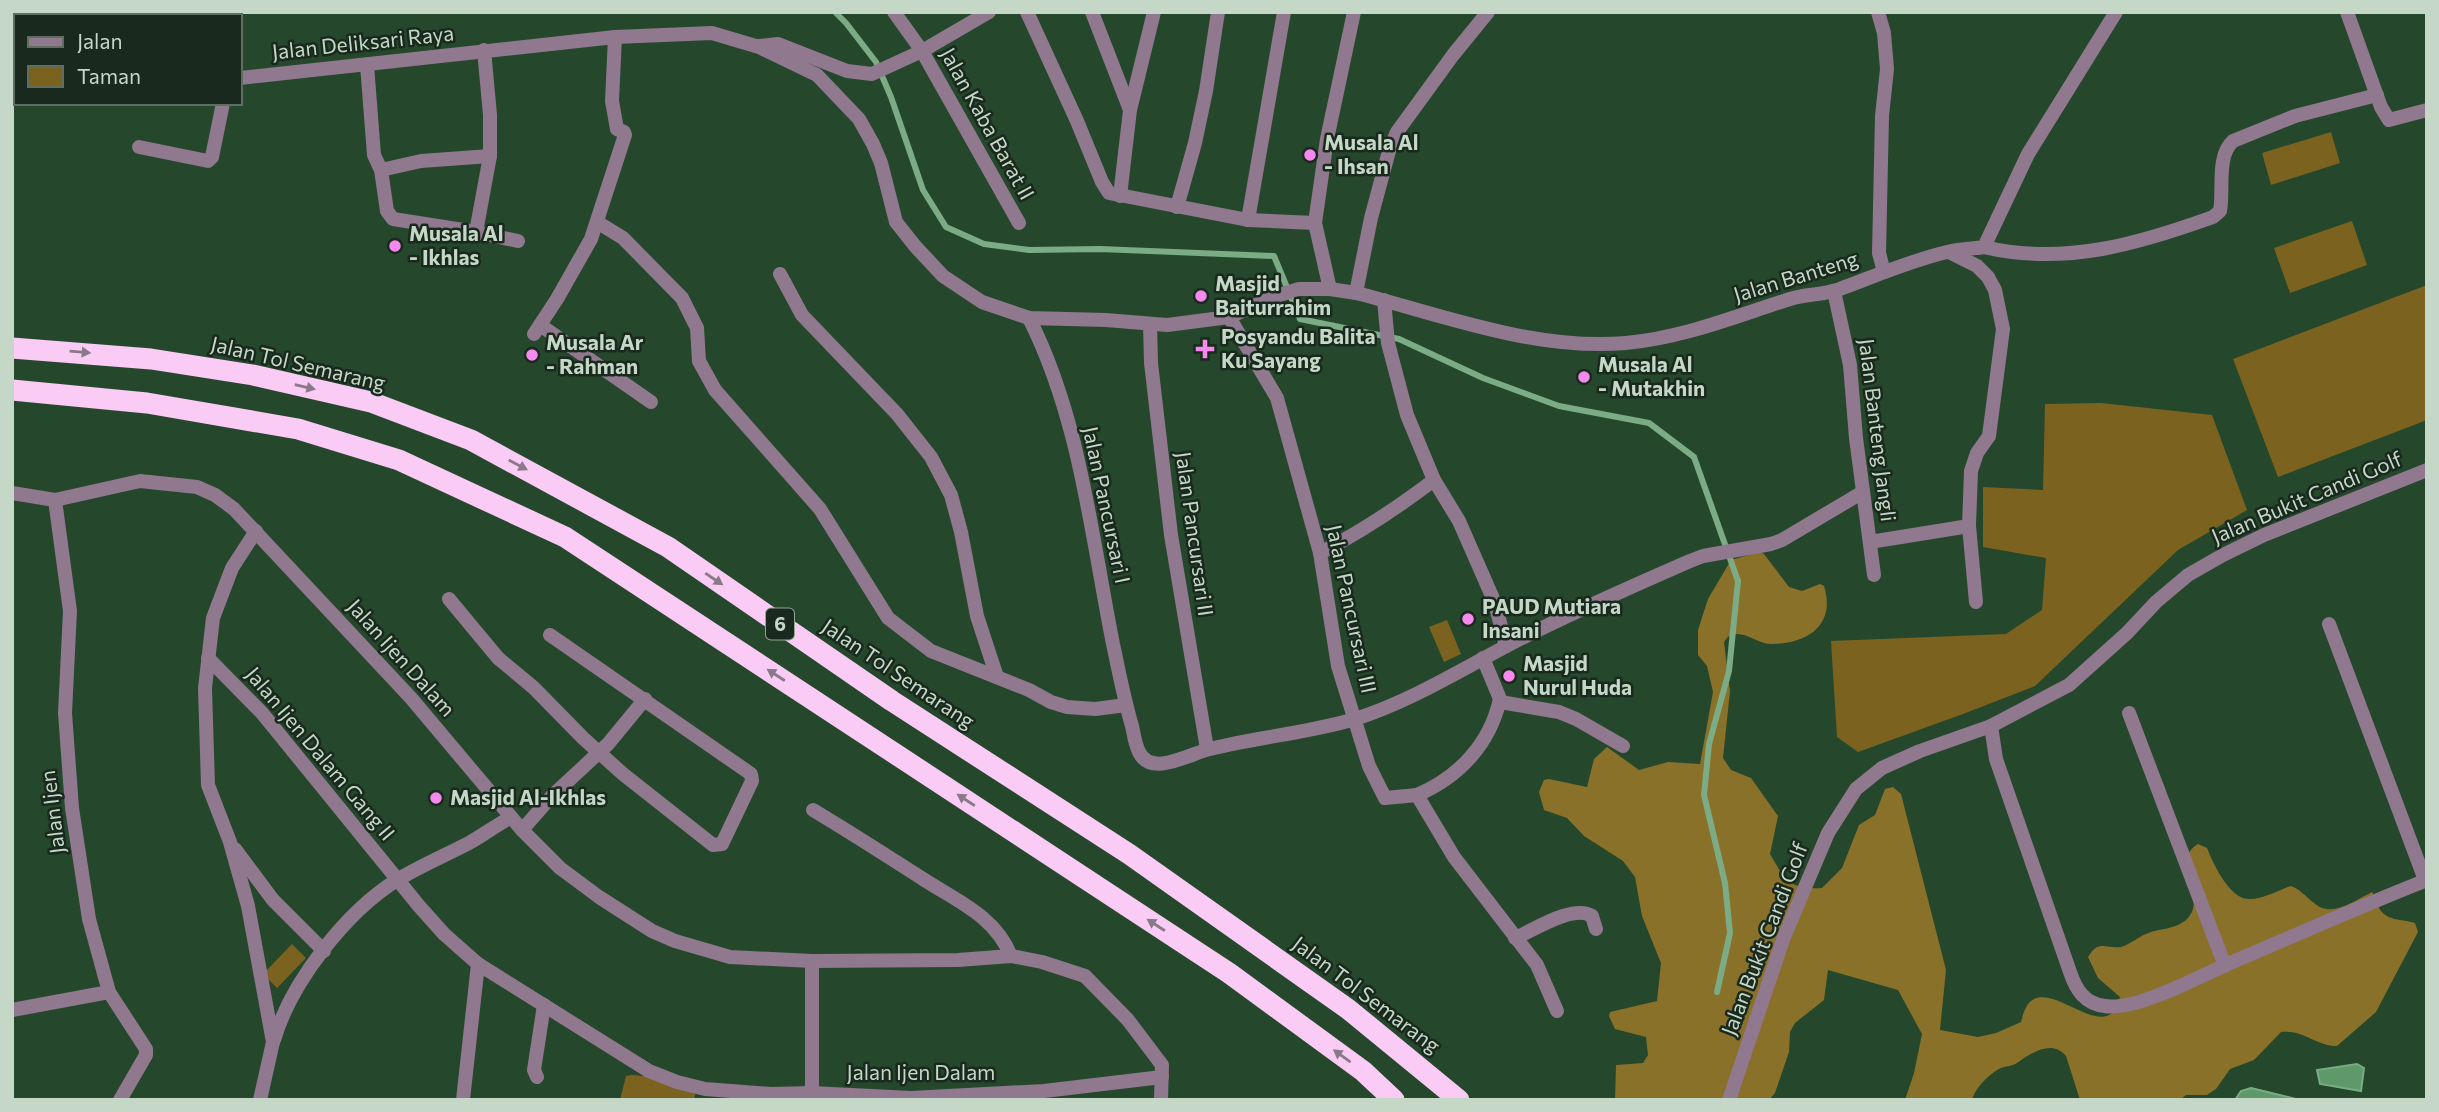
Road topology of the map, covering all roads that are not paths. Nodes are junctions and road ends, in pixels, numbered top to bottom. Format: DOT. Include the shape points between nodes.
graph roads {
  1 [pos="894,12"];
  2 [pos="989,12"];
  3 [pos="1027,12"];
  4 [pos="1092,12"];
  5 [pos="1154,12"];
  6 [pos="1217,12"];
  7 [pos="1284,12"];
  8 [pos="1354,12"];
  9 [pos="1488,12"];
  10 [pos="1878,12"];
  11 [pos="2116,12"];
  12 [pos="2347,12"];
  13 [pos="615,37"];
  14 [pos="759,47"];
  15 [pos="484,50"];
  16 [pos="922,51"];
  17 [pos="367,65"];
  18 [pos="242,78"];
  19 [pos="2377,95"];
  20 [pos="223,105"];
  21 [pos="1130,110"];
  22 [pos="2427,110"];
  23 [pos="139,147"];
  24 [pos="490,156"];
  25 [pos="381,170"];
  26 [pos="1120,196"];
  27 [pos="1177,207"];
  28 [pos="1248,220"];
  29 [pos="597,222"];
  30 [pos="1019,223"];
  31 [pos="1315,223"];
  32 [pos="476,232"];
  33 [pos="518,241"];
  34 [pos="1984,247"];
  35 [pos="1948,252"];
  36 [pos="1884,272"];
  37 [pos="780,274"];
  38 [pos="1330,289"];
  39 [pos="1834,291"];
  40 [pos="1356,293"];
  41 [pos="1384,300"];
  42 [pos="1029,317"];
  43 [pos="1229,317"];
  44 [pos="1150,324"];
  45 [pos="12,348"];
  46 [pos="12,390"];
  47 [pos="651,402"];
  48 [pos="2427,470"];
  49 [pos="1434,480"];
  50 [pos="1863,492"];
  51 [pos="12,493"];
  52 [pos="55,499"];
  53 [pos="1969,526"];
  54 [pos="256,531"];
  55 [pos="1870,542"];
  56 [pos="1320,553"];
  57 [pos="1874,575"];
  58 [pos="449,599"];
  59 [pos="1976,602"];
  60 [pos="2329,624"];
  61 [pos="550,635"];
  62 [pos="1506,646"];
  63 [pos="208,658"];
  64 [pos="1483,658"];
  65 [pos="997,677"];
  66 [pos="645,699"];
  67 [pos="1500,702"];
  68 [pos="1126,705"];
  69 [pos="2129,713"];
  70 [pos="1356,719"];
  71 [pos="1991,726"];
  72 [pos="1623,746"];
  73 [pos="1207,749"];
  74 [pos="599,752"];
  75 [pos="1417,795"];
  76 [pos="813,810"];
  77 [pos="511,817"];
  78 [pos="522,830"];
  79 [pos="230,842"];
  80 [pos="397,880"];
  81 [pos="2426,880"];
  82 [pos="1596,929"];
  83 [pos="1515,938"];
  84 [pos="324,951"];
  85 [pos="1011,956"];
  86 [pos="812,961"];
  87 [pos="478,964"];
  88 [pos="2225,966"];
  89 [pos="110,992"];
  90 [pos="544,1005"];
  91 [pos="12,1010"];
  92 [pos="1557,1011"];
  93 [pos="273,1042"];
  94 [pos="537,1077"];
  95 [pos="1162,1077"];
  96 [pos="812,1093"];
  97 [pos="120,1100"];
  98 [pos="260,1100"];
  99 [pos="463,1100"];
  100 [pos="1161,1100"];
  101 [pos="1394,1100"];
  102 [pos="1459,1100"];
  103 [pos="1729,1100"];
  1 -- 16 [label="street, Jalan Kaba Barat II"];
  2 -- 16 [label="street"];
  3 -- 26 [label="street" via="1102,182 1109,193"];
  4 -- 21 [label="street"];
  5 -- 21 [label="street"];
  6 -- 27 [label="street" via="1203,104"];
  7 -- 28 [label="street"];
  8 -- 31 [label="street"];
  9 -- 40 [label="street" via="1397,132 1371,218"];
  10 -- 36 [label="street" via="1888,69 1882,116 1879,253"];
  11 -- 34 [label="street" via="2028,154"];
  12 -- 19 [label="street"];
  13 -- 14 [label="street, Jalan Deliksari Raya" via="712,33"];
  13 -- 15 [label="street, Jalan Deliksari Raya"];
  13 -- 29 [label="street" via="612,101 617,129 625,134"];
  14 -- 16 [label="street" via="778,44 847,71 872,74"];
  14 -- 42 [label="street, Jalan Deliksari Raya" via="817,75 859,119 881,163 896,222 943,276 982,302"];
  15 -- 17 [label="street, Jalan Deliksari Raya"];
  15 -- 24 [label="street"];
  16 -- 30 [label="street, Jalan Kaba Barat II"];
  17 -- 18 [label="street, Jalan Deliksari Raya"];
  17 -- 25 [label="street" via="374,155"];
  19 -- 22 [label="street" via="2389,120"];
  19 -- 34 [label="street, Jalan Banteng" via="2295,116 2233,141 2224,156 2220,212 2213,217 2112,248 2014,254"];
  20 -- 23 [label="street" via="208,161"];
  21 -- 26 [label="street"];
  24 -- 25 [label="street" via="421,161"];
  24 -- 32 [label="street"];
  25 -- 32 [label="street" via="387,211 397,222"];
  26 -- 27 [label="street"];
  27 -- 28 [label="street"];
  28 -- 31 [label="street"];
  29 -- 47 [label="street" via="537,329"];
  29 -- 65 [label="street" via="623,238 682,299 697,328 699,361 715,390 820,509 888,618 931,651"];
  31 -- 38 [label="street"];
  32 -- 33 [label="street"];
  34 -- 35 [label="street, Jalan Banteng"];
  35 -- 36 [label="street, Jalan Banteng"];
  35 -- 53 [label="street" via="1988,277 2003,329 1989,436 1971,471"];
  36 -- 39 [label="street, Jalan Banteng"];
  37 -- 65 [label="street" via="802,315 897,414 931,457 951,495 977,616"];
  38 -- 40 [label="street, Jalan Deliksari Raya"];
  38 -- 43 [label="street, Jalan Deliksari Raya" via="1299,289"];
  39 -- 41 [label="street, Jalan Banteng" via="1792,298 1659,338 1603,344 1543,340"];
  39 -- 50 [label="street, Jalan Banteng Jangli" via="1850,365"];
  40 -- 41 [label="street, Jalan Banteng"];
  41 -- 49 [label="street" via="1407,415"];
  42 -- 44 [label="street, Jalan Deliksari Raya"];
  42 -- 68 [label="street, Jalan Pancursari I" via="1056,384 1081,469"];
  43 -- 44 [label="street, Jalan Deliksari Raya"];
  43 -- 56 [label="street, Jalan Pancursari III" via="1277,398"];
  44 -- 73 [label="street, Jalan Pancursari II" via="1171,535"];
  45 -- 102 [label="highway, Jalan Tol Semarang / 6, one-way" via="151,359 253,375 371,402 471,440 668,547 892,701 1129,854 1348,1009"];
  101 -- 46 [label="highway, 6, one-way" via="1363,1071 1228,973 565,537 399,460 299,429 148,403"];
  48 -- 71 [label="street, Jalan Bukit Candi Golf" via="2264,535 2188,575 2069,685"];
  49 -- 56 [label="street" via="1377,521"];
  49 -- 62 [label="street" via="1464,531 1495,603"];
  50 -- 55 [label="street, Jalan Banteng Jangli"];
  50 -- 62 [label="street" via="1782,540 1703,556"];
  51 -- 52 [label="street"];
  52 -- 54 [label="street" via="140,481 197,487 234,509"];
  52 -- 89 [label="street, Jalan Ijen" via="70,611 65,713 72,808 89,919"];
  53 -- 55 [label="street"];
  53 -- 59 [label="street"];
  54 -- 63 [label="street" via="232,568 213,618"];
  54 -- 77 [label="street, Jalan Ijen Dalam" via="411,698"];
  55 -- 57 [label="street, Jalan Banteng Jangli"];
  56 -- 70 [label="street, Jalan Pancursari III" via="1338,666"];
  58 -- 74 [label="street" via="498,658"];
  60 -- 81 [label="street"];
  61 -- 66 [label="street"];
  62 -- 64 [label="street"];
  63 -- 79 [label="street" via="208,785"];
  63 -- 80 [label="street, Jalan Ijen Dalam Gang II" via="262,713"];
  64 -- 67 [label="street"];
  64 -- 70 [label="street"];
  65 -- 68 [label="street" via="1067,707"];
  66 -- 74 [label="street"];
  66 -- 74 [label="street" via="752,776 722,844 713,845"];
  67 -- 72 [label="street" via="1559,712"];
  67 -- 75 [label="street" via="1487,735 1466,763"];
  68 -- 73 [label="street, Jalan Pancursari I" via="1144,761 1154,764 1187,758"];
  69 -- 88 [label="street"];
  70 -- 73 [label="street"];
  70 -- 75 [label="street, Jalan Pancursari III" via="1381,794 1390,799"];
  71 -- 88 [label="street" via="1996,759 2077,990 2096,1005 2109,1007 2132,1003"];
  71 -- 103 [label="street, Jalan Bukit Candi Golf" via="1882,768 1856,789 1828,832 1784,937"];
  74 -- 78 [label="street"];
  75 -- 83 [label="street" via="1454,856"];
  76 -- 85 [label="street" via="964,902 988,921"];
  77 -- 78 [label="street, Jalan Ijen Dalam"];
  77 -- 80 [label="street"];
  78 -- 86 [label="street, Jalan Ijen Dalam" via="560,868 599,897 675,942 730,957"];
  79 -- 84 [label="street" via="273,901"];
  79 -- 93 [label="street" via="248,906"];
  80 -- 84 [label="street" via="350,918"];
  80 -- 87 [label="street, Jalan Ijen Dalam Gang II" via="444,934"];
  81 -- 88 [label="street"];
  82 -- 83 [label="street" via="1592,916 1580,912"];
  83 -- 92 [label="street" via="1537,965"];
  84 -- 93 [label="street" via="296,992"];
  85 -- 86 [label="street, Jalan Ijen Dalam"];
  85 -- 95 [label="street, Jalan Ijen Dalam" via="1085,976 1146,1042 1162,1065"];
  86 -- 96 [label="street"];
  87 -- 90 [label="street, Jalan Ijen Dalam Gang II"];
  87 -- 99 [label="street"];
  89 -- 91 [label="street"];
  89 -- 97 [label="street, Jalan Ijen" via="146,1049"];
  90 -- 94 [label="street" via="534,1070"];
  90 -- 96 [label="street, Jalan Ijen Dalam" via="649,1071 677,1082 705,1089"];
  93 -- 98 [label="street"];
  95 -- 96 [label="street, Jalan Ijen Dalam" via="1044,1091 911,1098"];
  95 -- 100 [label="street, Jalan Ijen Dalam"];
}
